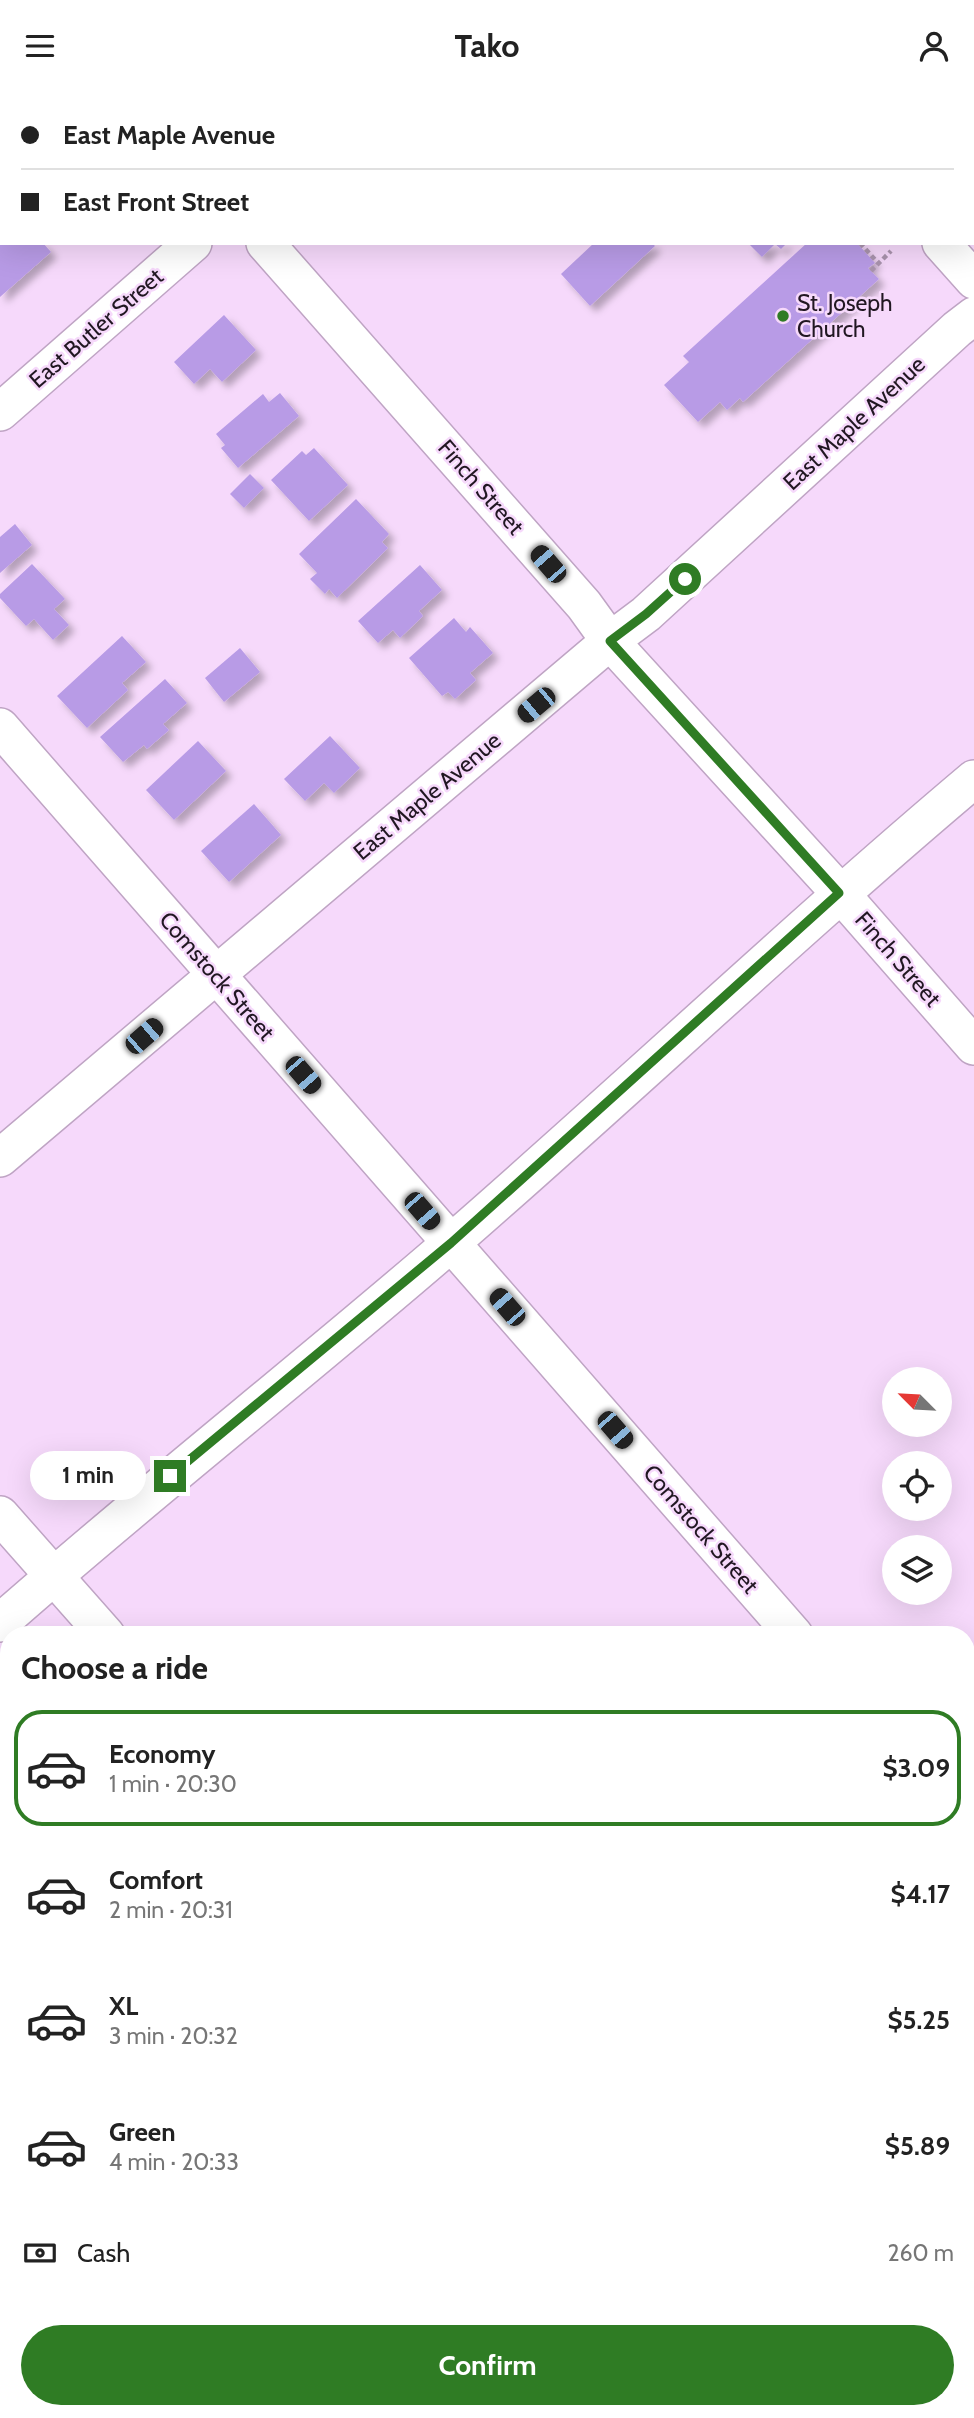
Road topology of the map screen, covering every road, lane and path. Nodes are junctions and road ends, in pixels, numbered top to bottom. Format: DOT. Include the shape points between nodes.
graph roads {
  1 [pos="191,245"];
  2 [pos="267,245"];
  3 [pos="861,245"];
  4 [pos="943,245"];
  5 [pos="891,251"];
  6 [pos="878,263"];
  7 [pos="870,271"];
  8 [pos="974,280"];
  9 [pos="974,316"];
  10 [pos="0,412"];
  11 [pos="610,641"];
  12 [pos="0,727"];
  13 [pos="974,779"];
  14 [pos="839,893"];
  15 [pos="216,975"];
  16 [pos="974,1046"];
  17 [pos="0,1158"];
  18 [pos="451,1243"];
  19 [pos="0,1515"];
  20 [pos="54,1575"];
  21 [pos="0,1623"];
  22 [pos="98,1626"];
  23 [pos="786,1626"];
  1 -- 10 [label="street, East Butler Street"];
  2 -- 11 [label="street, Finch Street" via="584,604"];
  3 -- 6 [label="path"];
  4 -- 8 [label="street"];
  5 -- 6 [label="path"];
  6 -- 7 [label="path"];
  9 -- 11 [label="street, East Maple Avenue" via="646,614"];
  11 -- 14 [label="street, Finch Street"];
  11 -- 15 [label="street, East Maple Avenue"];
  12 -- 15 [label="street, Comstock Street"];
  13 -- 14 [label="street"];
  14 -- 16 [label="street, Finch Street"];
  14 -- 18 [label="street"];
  15 -- 17 [label="street, East Maple Avenue"];
  15 -- 18 [label="street, Comstock Street"];
  18 -- 20 [label="street"];
  18 -- 23 [label="street, Comstock Street"];
  19 -- 20 [label="street"];
  20 -- 21 [label="street"];
  20 -- 22 [label="street"];
}
